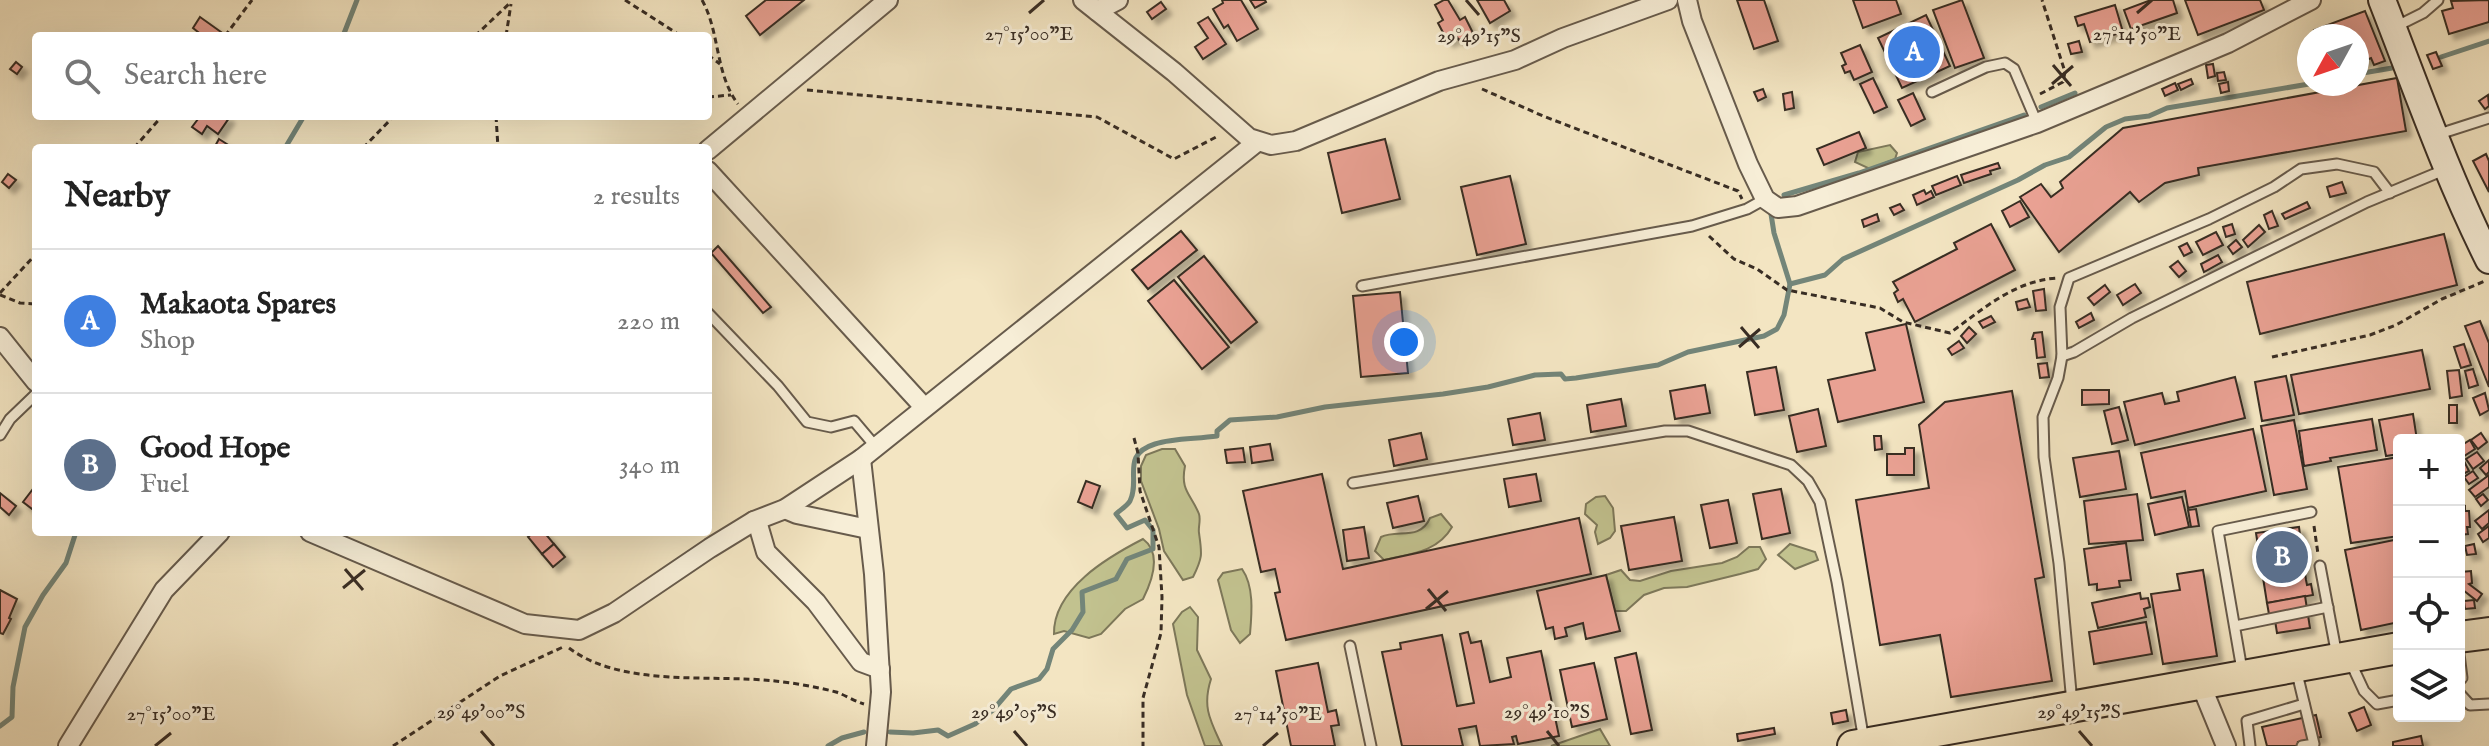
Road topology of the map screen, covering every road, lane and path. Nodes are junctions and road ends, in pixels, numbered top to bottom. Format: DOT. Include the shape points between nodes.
graph roads {
  1 [pos="252,0"];
  2 [pos="625,0"];
  3 [pos="702,0"];
  4 [pos="888,0"];
  5 [pos="1118,0"];
  6 [pos="1668,0"];
  7 [pos="1687,0"];
  8 [pos="2042,0"];
  9 [pos="2311,0"];
  10 [pos="2382,0"];
  11 [pos="2438,0"];
  12 [pos="512,1"];
  13 [pos="1090,6"];
  14 [pos="2393,28"];
  15 [pos="228,32"];
  16 [pos="479,32"];
  17 [pos="507,32"];
  18 [pos="675,32"];
  19 [pos="712,58"];
  20 [pos="720,64"];
  21 [pos="1464,74"];
  22 [pos="788,82"];
  23 [pos="1932,92"];
  24 [pos="731,95"];
  25 [pos="712,97"];
  26 [pos="2028,100"];
  27 [pos="748,117"];
  28 [pos="2489,118"];
  29 [pos="158,120"];
  30 [pos="390,120"];
  31 [pos="496,120"];
  32 [pos="2037,123"];
  33 [pos="2433,136"];
  34 [pos="1253,140"];
  35 [pos="138,144"];
  36 [pos="367,144"];
  37 [pos="498,144"];
  38 [pos="712,147"];
  39 [pos="2447,169"];
  40 [pos="712,175"];
  41 [pos="2390,193"];
  42 [pos="1765,199"];
  43 [pos="1747,209"];
  44 [pos="1699,224"];
  45 [pos="2486,246"];
  46 [pos="32,258"];
  47 [pos="2069,278"];
  48 [pos="2489,280"];
  49 [pos="1362,286"];
  50 [pos="0,294"];
  51 [pos="32,304"];
  52 [pos="712,317"];
  53 [pos="0,337"];
  54 [pos="2062,356"];
  55 [pos="2272,357"];
  56 [pos="32,377"];
  57 [pos="32,398"];
  58 [pos="924,407"];
  59 [pos="0,435"];
  60 [pos="1134,438"];
  61 [pos="869,453"];
  62 [pos="1353,483"];
  63 [pos="785,509"];
  64 [pos="2311,512"];
  65 [pos="754,521"];
  66 [pos="868,529"];
  67 [pos="215,536"];
  68 [pos="319,536"];
  69 [pos="2320,566"];
  70 [pos="2328,607"];
  71 [pos="2235,626"];
  72 [pos="579,630"];
  73 [pos="2489,633"];
  74 [pos="2465,636"];
  75 [pos="566,646"];
  76 [pos="1350,646"];
  77 [pos="2393,649"];
  78 [pos="2343,659"];
  79 [pos="2296,667"];
  80 [pos="880,669"];
  81 [pos="2244,677"];
  82 [pos="2201,685"];
  83 [pos="2465,700"];
  84 [pos="2393,701"];
  85 [pos="880,704"];
  86 [pos="2304,704"];
  87 [pos="2489,704"];
  88 [pos="2073,708"];
  89 [pos="1957,737"];
  90 [pos="2220,744"];
  91 [pos="1859,745"];
  92 [pos="68,746"];
  93 [pos="393,746"];
  94 [pos="876,746"];
  95 [pos="1143,746"];
  96 [pos="1371,746"];
  97 [pos="2250,746"];
  98 [pos="2302,746"];
  1 -- 15 [label="path"];
  2 -- 18 [label="path"];
  3 -- 20 [label="path"];
  4 -- 22 [label="street"];
  5 -- 13 [label="street"];
  6 -- 21 [label="street" via="1515,60"];
  7 -- 42 [label="street"];
  8 -- 26 [label="path" via="2065,72 2063,82"];
  9 -- 32 [label="street" via="2228,43"];
  10 -- 14 [label="main road"];
  11 -- 14 [label="lane"];
  12 -- 16 [label="path"];
  12 -- 17 [label="path"];
  13 -- 34 [label="street"];
  14 -- 33 [label="main road"];
  19 -- 20 [label="path"];
  20 -- 24 [label="path"];
  21 -- 34 [label="street" via="1296,141 1271,145"];
  21 -- 43 [label="path" via="1514,105 1738,191"];
  22 -- 27 [label="street"];
  22 -- 34 [label="path" via="796,89 1097,117 1174,159 1219,136"];
  23 -- 26 [label="lane" via="2005,63 2014,69"];
  24 -- 25 [label="path"];
  24 -- 27 [label="path"];
  26 -- 32 [label="lane"];
  27 -- 38 [label="street"];
  28 -- 33 [label="lane"];
  29 -- 35 [label="path"];
  30 -- 36 [label="path"];
  31 -- 37 [label="path"];
  32 -- 42 [label="street" via="1797,206 1778,208"];
  33 -- 39 [label="main road"];
  34 -- 58 [label="street"];
  39 -- 41 [label="lane"];
  39 -- 45 [label="main road"];
  40 -- 58 [label="street"];
  41 -- 47 [label="lane" via="2374,172 2337,164 2301,169 2209,219"];
  41 -- 54 [label="lane"];
  42 -- 43 [label="lane"];
  43 -- 44 [label="lane"];
  44 -- 47 [label="path" via="1734,259 1787,290 1880,308 1903,322 1950,333 2004,293 2042,279"];
  44 -- 49 [label="lane"];
  46 -- 50 [label="path"];
  47 -- 54 [label="lane" via="2060,307"];
  48 -- 55 [label="path" via="2370,335"];
  50 -- 51 [label="path"];
  52 -- 61 [label="lane" via="807,422 831,427 854,421"];
  53 -- 56 [label="street"];
  54 -- 88 [label="lane" via="2043,417 2044,457"];
  57 -- 59 [label="lane"];
  58 -- 61 [label="street"];
  60 -- 95 [label="path" via="1140,491 1159,547 1162,597 1161,633 1143,698"];
  61 -- 63 [label="street"];
  61 -- 66 [label="street"];
  62 -- 91 [label="lane" via="1665,431 1688,431 1791,465 1820,502 1837,582"];
  63 -- 65 [label="street"];
  63 -- 66 [label="street"];
  64 -- 69 [label="path"];
  64 -- 71 [label="lane" via="2218,531"];
  65 -- 72 [label="street" via="614,613"];
  65 -- 80 [label="street" via="766,552 816,602 861,662"];
  66 -- 80 [label="street"];
  67 -- 92 [label="street" via="164,590"];
  68 -- 72 [label="street" via="525,624"];
  69 -- 70 [label="lane"];
  70 -- 71 [label="lane"];
  70 -- 78 [label="lane"];
  71 -- 81 [label="lane"];
  72 -- 75 [label="path"];
  73 -- 74 [label="main road"];
  75 -- 85 [label="path" via="626,671 669,678 776,681"];
  75 -- 93 [label="path" via="500,676"];
  76 -- 96 [label="lane"];
  77 -- 78 [label="main road"];
  78 -- 79 [label="main road"];
  78 -- 84 [label="lane" via="2377,704"];
  79 -- 81 [label="main road"];
  79 -- 86 [label="lane"];
  80 -- 85 [label="street"];
  81 -- 82 [label="main road"];
  82 -- 88 [label="main road"];
  82 -- 90 [label="street"];
  83 -- 87 [label="lane" via="2470,705"];
  85 -- 94 [label="street"];
  86 -- 97 [label="lane" via="2247,721"];
  86 -- 98 [label="lane" via="2314,744"];
  88 -- 89 [label="main road"];
  89 -- 91 [label="main road"];
}
